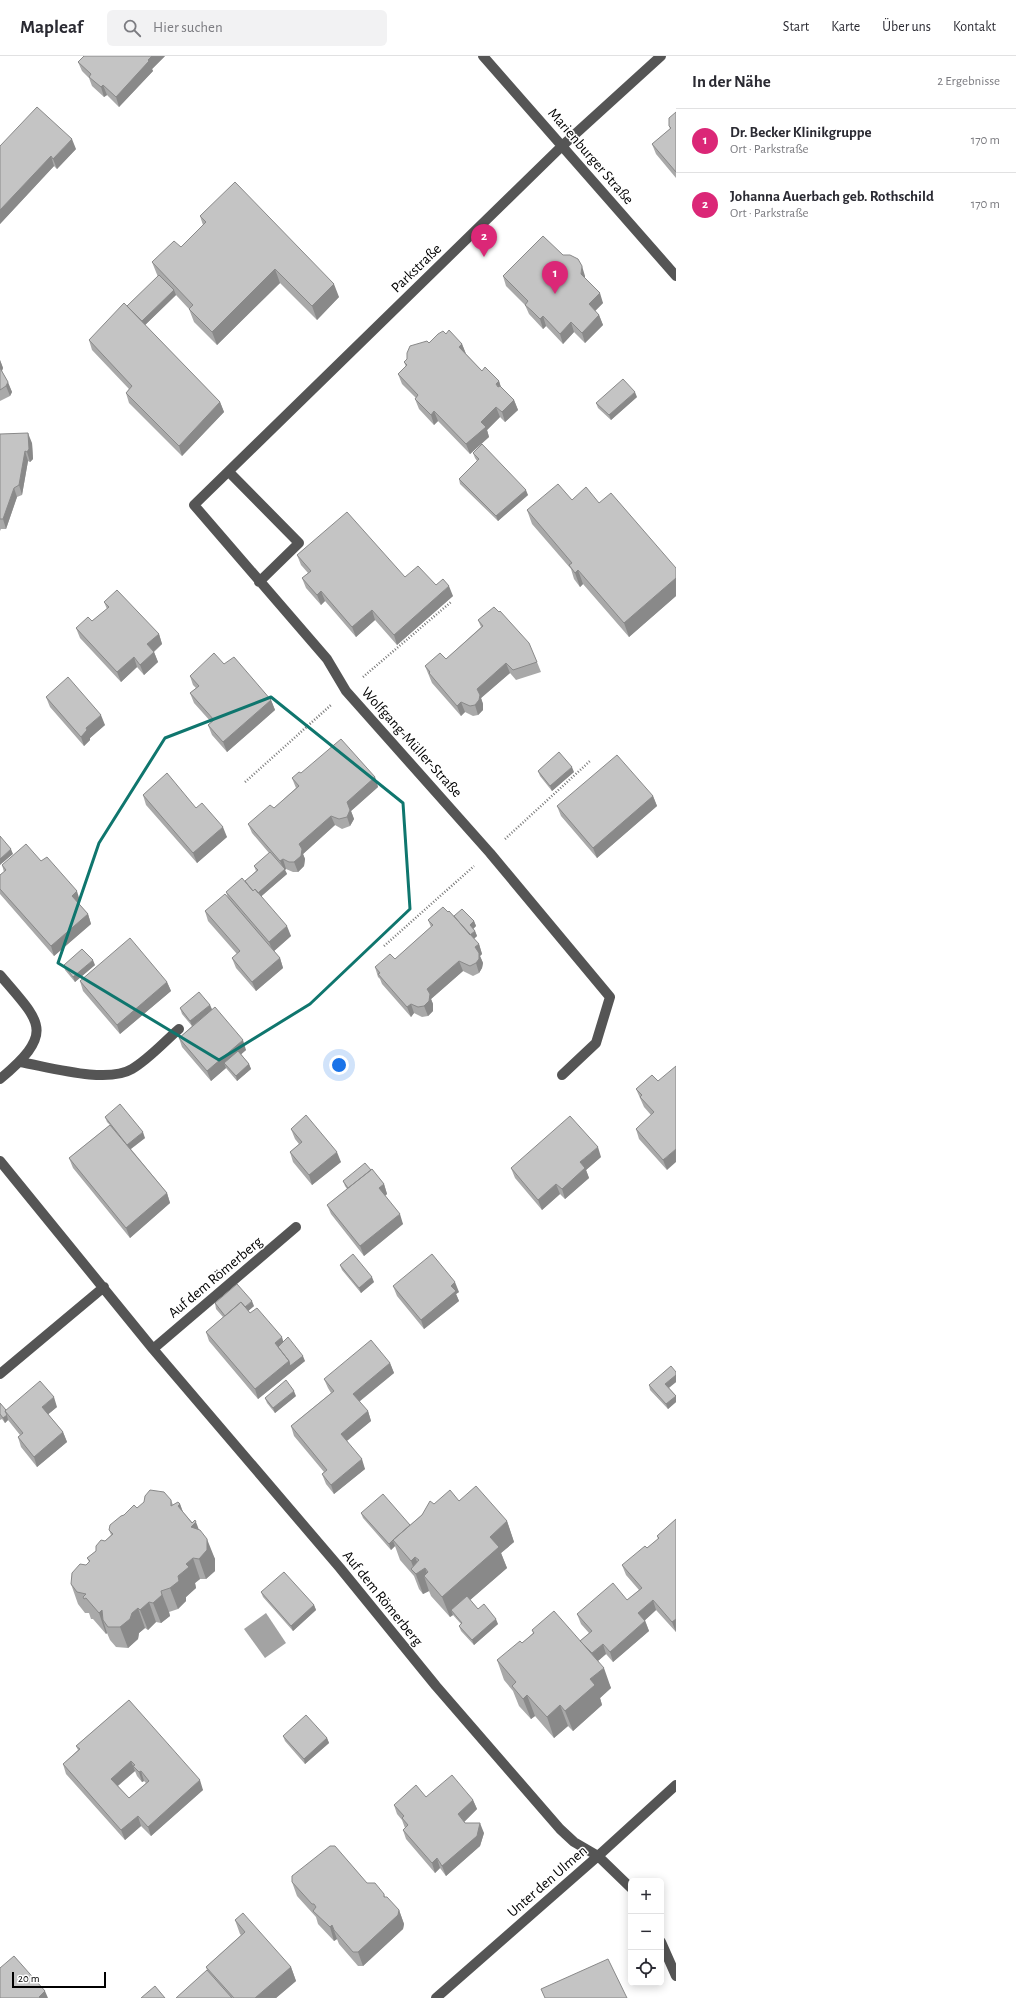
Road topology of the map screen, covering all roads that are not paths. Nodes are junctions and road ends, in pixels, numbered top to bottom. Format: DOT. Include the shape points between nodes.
graph roads {
  1 [pos="483,56"];
  2 [pos="661,56"];
  3 [pos="562,146"];
  4 [pos="676,276"];
  5 [pos="229,472"];
  6 [pos="194,505"];
  7 [pos="259,582"];
  8 [pos="0,975"];
  9 [pos="179,1029"];
  10 [pos="20,1062"];
  11 [pos="562,1075"];
  12 [pos="0,1079"];
  13 [pos="0,1161"];
  14 [pos="296,1227"];
  15 [pos="104,1287"];
  16 [pos="153,1349"];
  17 [pos="0,1374"];
  18 [pos="676,1784"];
  19 [pos="598,1856"];
  20 [pos="628,1885"];
  21 [pos="664,1949"];
  22 [pos="676,1976"];
  23 [pos="436,1998"];
  1 -- 3 [label="street, Marienburger Straße"];
  2 -- 3 [label="street, Parkstraße"];
  3 -- 4 [label="street, Marienburger Straße"];
  3 -- 5 [label="street, Parkstraße"];
  5 -- 6 [label="street, Parkstraße"];
  5 -- 7 [label="street" via="299,543"];
  6 -- 7 [label="street, Wolfgang-Müller-Straße"];
  7 -- 11 [label="street, Wolfgang-Müller-Straße" via="327,659 346,691 490,852 610,997 596,1043"];
  8 -- 10 [label="street" via="32,1013 38,1028 35,1042"];
  9 -- 10 [label="street" via="132,1069 120,1074 100,1076"];
  10 -- 12 [label="street"];
  13 -- 15 [label="street, Auf dem Römerberg"];
  14 -- 16 [label="street, Auf dem Römerberg"];
  15 -- 16 [label="street, Auf dem Römerberg"];
  15 -- 17 [label="street"];
  16 -- 19 [label="street, Auf dem Römerberg" via="340,1568 436,1686 560,1829 574,1842"];
  18 -- 19 [label="street, Unter den Ulmen"];
  19 -- 20 [label="street, Auf dem Römerberg"];
  19 -- 23 [label="street, Unter den Ulmen"];
  21 -- 22 [label="street"];
}
